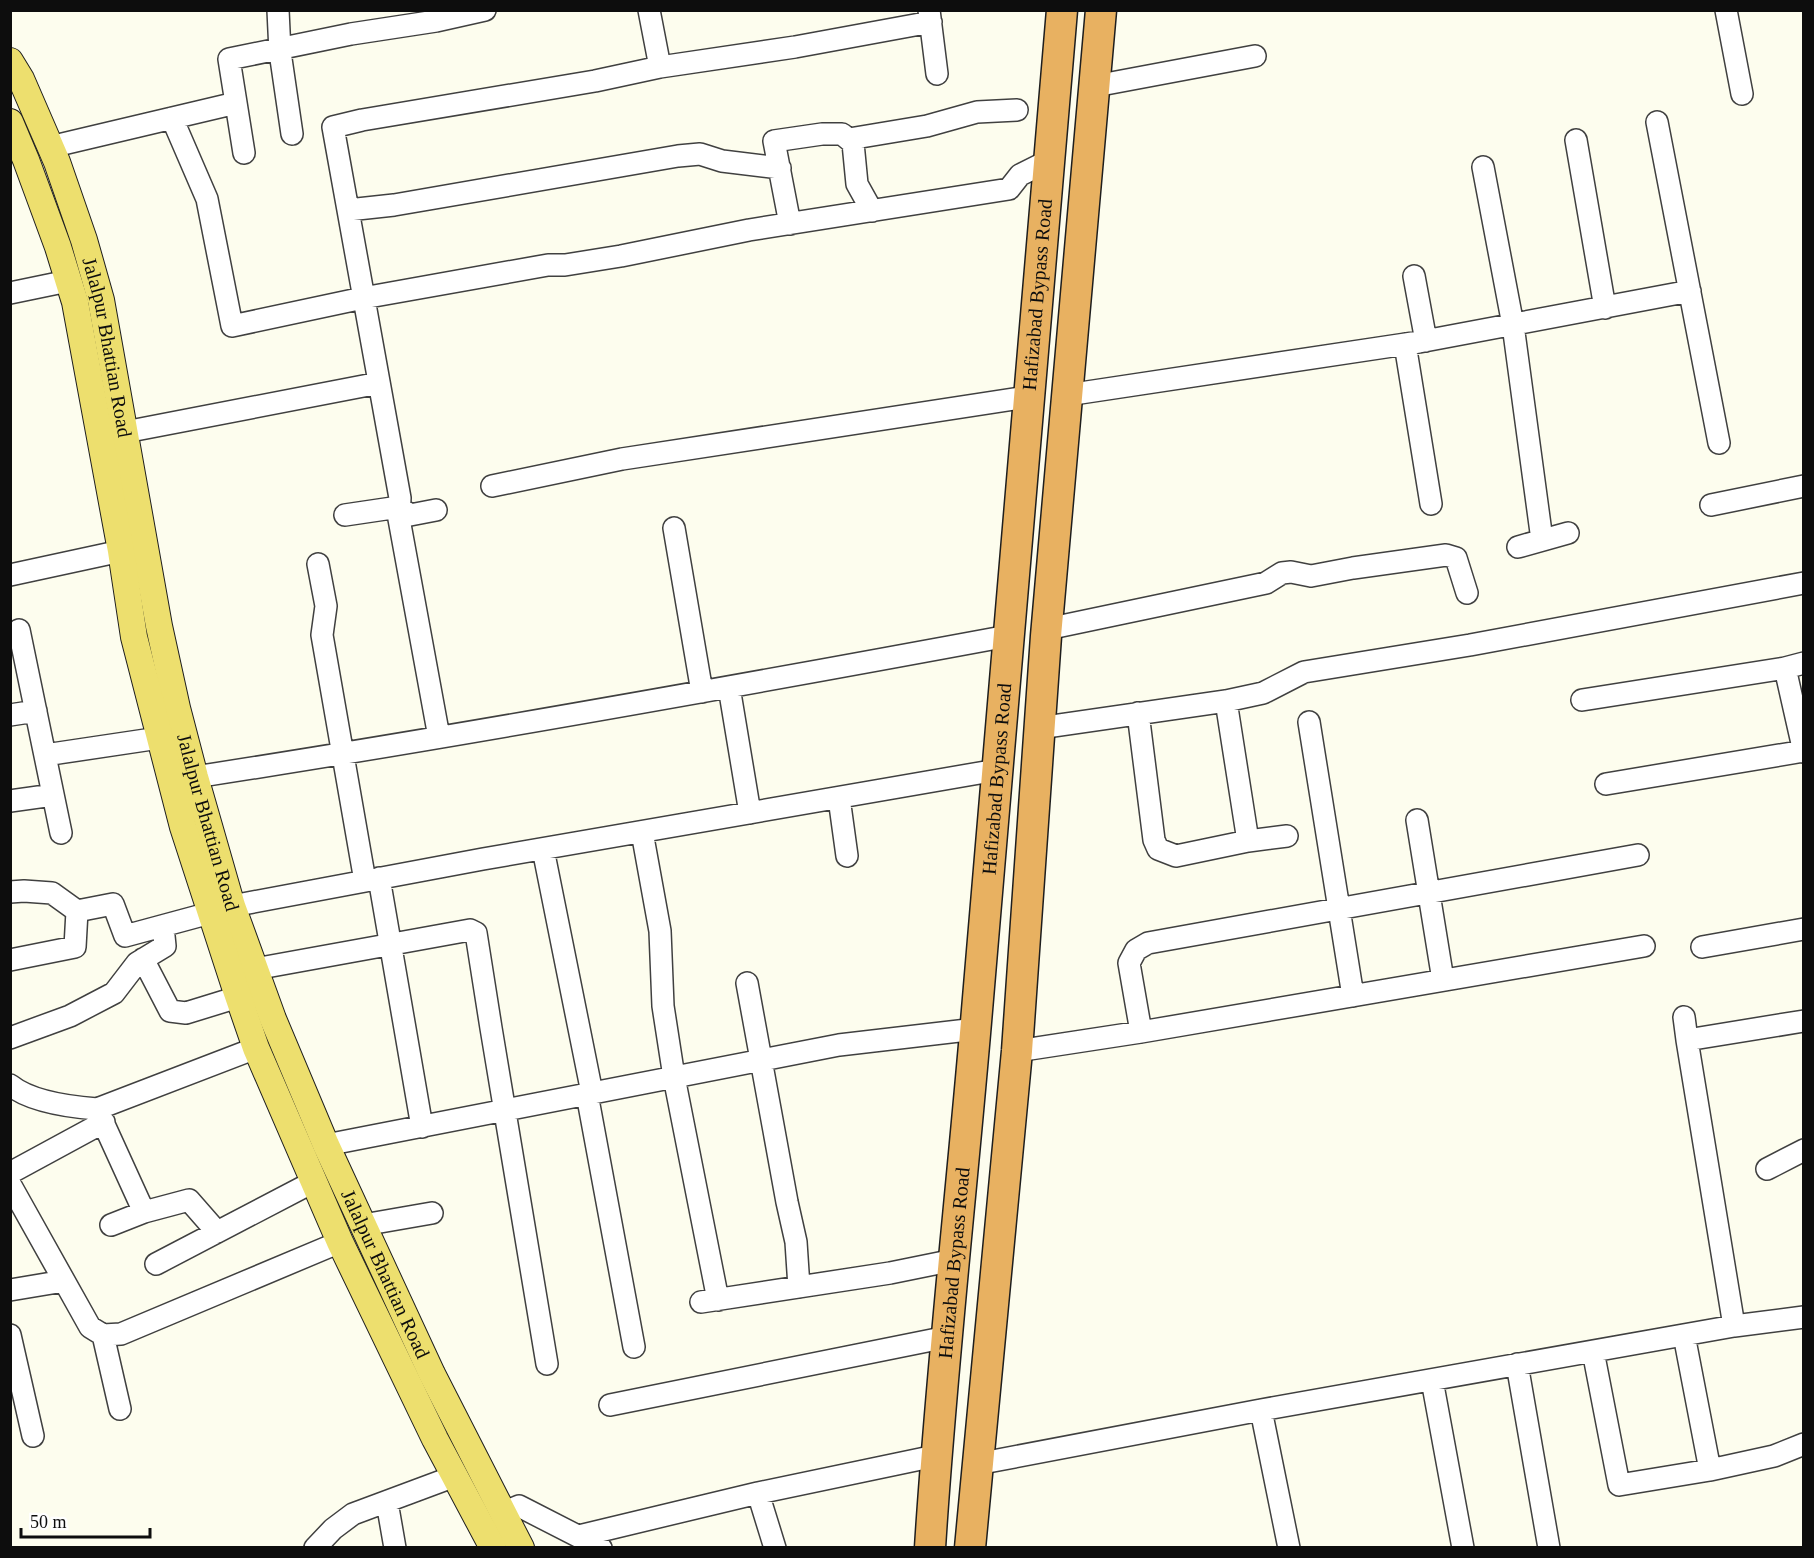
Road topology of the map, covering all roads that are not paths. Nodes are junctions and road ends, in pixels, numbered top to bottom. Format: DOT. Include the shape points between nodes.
graph roads {
  1 [pos="278,10"];
  2 [pos="485,10"];
  3 [pos="649,10"];
  4 [pos="1062,10"];
  5 [pos="1101,10"];
  6 [pos="1726,10"];
  7 [pos="930,16"];
  8 [pos="280,48"];
  9 [pos="1255,56"];
  10 [pos="10,62"];
  11 [pos="660,67"];
  12 [pos="938,74"];
  13 [pos="1095,86"];
  14 [pos="1742,94"];
  15 [pos="236,103"];
  16 [pos="1017,110"];
  17 [pos="172,118"];
  18 [pos="1657,122"];
  19 [pos="292,134"];
  20 [pos="13,135"];
  21 [pos="849,139"];
  22 [pos="1576,140"];
  23 [pos="50,147"];
  24 [pos="244,153"];
  25 [pos="1048,160"];
  26 [pos="1483,167"];
  27 [pos="780,168"];
  28 [pos="348,210"];
  29 [pos="872,211"];
  30 [pos="790,224"];
  31 [pos="1414,276"];
  32 [pos="68,280"];
  33 [pos="1690,291"];
  34 [pos="10,293"];
  35 [pos="363,298"];
  36 [pos="1605,308"];
  37 [pos="1513,325"];
  38 [pos="1415,342"];
  39 [pos="379,383"];
  40 [pos="1067,395"];
  41 [pos="1027,397"];
  42 [pos="125,432"];
  43 [pos="1719,443"];
  44 [pos="492,486"];
  45 [pos="1803,486"];
  46 [pos="1431,504"];
  47 [pos="1712,505"];
  48 [pos="399,507"];
  49 [pos="436,510"];
  50 [pos="345,514"];
  51 [pos="674,528"];
  52 [pos="1568,533"];
  53 [pos="1542,540"];
  54 [pos="1518,547"];
  55 [pos="121,551"];
  56 [pos="318,564"];
  57 [pos="10,575"];
  58 [pos="1803,583"];
  59 [pos="1467,593"];
  60 [pos="1047,629"];
  61 [pos="19,630"];
  62 [pos="1008,636"];
  63 [pos="19,665"];
  64 [pos="1794,666"];
  65 [pos="729,687"];
  66 [pos="702,692"];
  67 [pos="1582,700"];
  68 [pos="1226,701"];
  69 [pos="36,711"];
  70 [pos="1138,714"];
  71 [pos="10,715"];
  72 [pos="1309,722"];
  73 [pos="1039,728"];
  74 [pos="439,737"];
  75 [pos="159,738"];
  76 [pos="1803,751"];
  77 [pos="343,754"];
  78 [pos="45,755"];
  79 [pos="997,770"];
  80 [pos="195,777"];
  81 [pos="1606,784"];
  82 [pos="53,795"];
  83 [pos="839,798"];
  84 [pos="10,801"];
  85 [pos="750,813"];
  86 [pos="1417,820"];
  87 [pos="642,832"];
  88 [pos="61,833"];
  89 [pos="1287,836"];
  90 [pos="1248,841"];
  91 [pos="543,849"];
  92 [pos="1638,855"];
  93 [pos="847,856"];
  94 [pos="372,880"];
  95 [pos="10,892"];
  96 [pos="1428,893"];
  97 [pos="221,909"];
  98 [pos="1340,909"];
  99 [pos="77,911"];
  100 [pos="163,926"];
  101 [pos="1803,929"];
  102 [pos="390,944"];
  103 [pos="1644,946"];
  104 [pos="1702,947"];
  105 [pos="143,958"];
  106 [pos="10,960"];
  107 [pos="255,969"];
  108 [pos="1443,980"];
  109 [pos="747,983"];
  110 [pos="1353,996"];
  111 [pos="238,997"];
  112 [pos="1684,1017"];
  113 [pos="1803,1021"];
  114 [pos="976,1029"];
  115 [pos="1141,1032"];
  116 [pos="10,1038"];
  117 [pos="1686,1040"];
  118 [pos="256,1047"];
  119 [pos="1017,1051"];
  120 [pos="760,1060"];
  121 [pos="674,1077"];
  122 [pos="10,1085"];
  123 [pos="590,1094"];
  124 [pos="505,1111"];
  125 [pos="100,1115"];
  126 [pos="422,1127"];
  127 [pos="326,1145"];
  128 [pos="1803,1150"];
  129 [pos="1767,1169"];
  130 [pos="10,1173"];
  131 [pos="313,1182"];
  132 [pos="10,1184"];
  133 [pos="17,1211"];
  134 [pos="144,1212"];
  135 [pos="432,1213"];
  136 [pos="111,1225"];
  137 [pos="363,1225"];
  138 [pos="216,1232"];
  139 [pos="340,1242"];
  140 [pos="954,1260"];
  141 [pos="156,1264"];
  142 [pos="64,1281"];
  143 [pos="799,1287"];
  144 [pos="10,1290"];
  145 [pos="1803,1317"];
  146 [pos="1734,1326"];
  147 [pos="10,1335"];
  148 [pos="103,1335"];
  149 [pos="1684,1335"];
  150 [pos="947,1337"];
  151 [pos="634,1347"];
  152 [pos="1593,1351"];
  153 [pos="547,1364"];
  154 [pos="1517,1364"];
  155 [pos="1432,1380"];
  156 [pos="610,1405"];
  157 [pos="120,1409"];
  158 [pos="1261,1410"];
  159 [pos="33,1436"];
  160 [pos="1803,1444"];
  161 [pos="936,1456"];
  162 [pos="977,1464"];
  163 [pos="1710,1470"];
  164 [pos="455,1476"];
  165 [pos="759,1493"];
  166 [pos="387,1502"];
  167 [pos="502,1513"];
  168 [pos="579,1536"];
  169 [pos="315,1548"];
  170 [pos="395,1548"];
  171 [pos="493,1548"];
  172 [pos="521,1548"];
  173 [pos="601,1548"];
  174 [pos="776,1548"];
  175 [pos="930,1548"];
  176 [pos="970,1548"];
  177 [pos="1289,1548"];
  178 [pos="1463,1548"];
  179 [pos="1549,1548"];
  1 -- 8 [label="street"];
  2 -- 8 [label="street"];
  3 -- 11 [label="street"];
  4 -- 25 [label="highway, Hafizabad Bypass Road"];
  5 -- 13 [label="highway, Hafizabad Bypass Road"];
  6 -- 14 [label="street"];
  7 -- 11 [label="street" via="795,47"];
  7 -- 12 [label="street"];
  8 -- 15 [label="street" via="229,59"];
  8 -- 19 [label="street"];
  9 -- 13 [label="street"];
  10 -- 23 [label="main road, Jalalpur Bhattian Road"];
  11 -- 28 [label="street" via="333,127"];
  13 -- 40 [label="highway, Hafizabad Bypass Road"];
  15 -- 17 [label="street"];
  15 -- 24 [label="street"];
  16 -- 21 [label="street" via="977,112 927,126"];
  17 -- 23 [label="street"];
  17 -- 35 [label="street" via="207,199 232,326"];
  18 -- 33 [label="street"];
  20 -- 32 [label="main road, Jalalpur Bhattian Road"];
  21 -- 27 [label="street" via="842,134 822,134 774,141"];
  21 -- 29 [label="street" via="853,143 857,184"];
  22 -- 36 [label="street"];
  23 -- 42 [label="main road, Jalalpur Bhattian Road" via="101,300"];
  25 -- 29 [label="street" via="1020,175 1009,189"];
  25 -- 41 [label="highway, Hafizabad Bypass Road"];
  26 -- 37 [label="street"];
  27 -- 28 [label="street" via="722,161 700,154 678,156"];
  27 -- 30 [label="street"];
  28 -- 35 [label="street"];
  29 -- 30 [label="street"];
  30 -- 35 [label="street"];
  31 -- 38 [label="street"];
  32 -- 34 [label="street"];
  32 -- 55 [label="main road, Jalalpur Bhattian Road" via="86,352"];
  33 -- 36 [label="street"];
  33 -- 43 [label="street"];
  35 -- 39 [label="street"];
  36 -- 37 [label="street"];
  37 -- 38 [label="street"];
  37 -- 53 [label="street"];
  38 -- 40 [label="street"];
  38 -- 46 [label="street"];
  39 -- 42 [label="street"];
  39 -- 48 [label="street"];
  40 -- 60 [label="highway, Hafizabad Bypass Road"];
  41 -- 44 [label="street" via="622,459"];
  41 -- 62 [label="highway, Hafizabad Bypass Road"];
  42 -- 80 [label="main road, Jalalpur Bhattian Road" via="159,626"];
  45 -- 47 [label="street"];
  48 -- 49 [label="street" via="410,515"];
  48 -- 50 [label="street"];
  48 -- 74 [label="street"];
  51 -- 66 [label="street"];
  52 -- 53 [label="street"];
  53 -- 54 [label="street"];
  55 -- 57 [label="street"];
  55 -- 75 [label="main road, Jalalpur Bhattian Road" via="134,637"];
  56 -- 77 [label="street" via="326,606 322,635"];
  58 -- 68 [label="street" via="1304,672 1263,693"];
  59 -- 60 [label="street" via="1456,558 1446,555 1311,576 1282,573 1266,584"];
  60 -- 73 [label="highway, Hafizabad Bypass Road"];
  61 -- 63 [label="street"];
  62 -- 65 [label="street"];
  62 -- 79 [label="highway, Hafizabad Bypass Road"];
  63 -- 69 [label="street"];
  64 -- 67 [label="street"];
  64 -- 76 [label="street"];
  65 -- 66 [label="street"];
  65 -- 85 [label="street"];
  66 -- 74 [label="street"];
  68 -- 70 [label="street"];
  68 -- 90 [label="street"];
  69 -- 71 [label="street"];
  69 -- 78 [label="street"];
  70 -- 73 [label="street"];
  70 -- 90 [label="street" via="1158,849 1176,856"];
  72 -- 98 [label="street"];
  73 -- 119 [label="highway, Hafizabad Bypass Road"];
  74 -- 77 [label="street"];
  75 -- 78 [label="street"];
  75 -- 97 [label="main road, Jalalpur Bhattian Road" via="183,827"];
  76 -- 81 [label="street"];
  77 -- 80 [label="street"];
  77 -- 94 [label="street"];
  78 -- 82 [label="street"];
  79 -- 83 [label="street"];
  79 -- 114 [label="highway, Hafizabad Bypass Road"];
  80 -- 97 [label="main road, Jalalpur Bhattian Road"];
  82 -- 84 [label="street"];
  82 -- 88 [label="street"];
  83 -- 85 [label="street"];
  83 -- 93 [label="street"];
  85 -- 87 [label="street"];
  86 -- 96 [label="street"];
  87 -- 91 [label="street"];
  87 -- 121 [label="street" via="660,931 663,1006"];
  89 -- 90 [label="street"];
  91 -- 94 [label="street"];
  91 -- 123 [label="street"];
  92 -- 96 [label="street"];
  94 -- 97 [label="street"];
  94 -- 102 [label="street"];
  95 -- 99 [label="street" via="52,893"];
  96 -- 98 [label="street"];
  96 -- 108 [label="street"];
  97 -- 100 [label="street"];
  97 -- 107 [label="main road, Jalalpur Bhattian Road"];
  97 -- 111 [label="main road, Jalalpur Bhattian Road"];
  98 -- 110 [label="street"];
  98 -- 115 [label="street" via="1148,943 1136,950 1129,963"];
  99 -- 100 [label="street" via="113,904 125,936"];
  99 -- 106 [label="street" via="75,947"];
  100 -- 105 [label="street" via="165,946"];
  101 -- 104 [label="street"];
  102 -- 107 [label="street"];
  102 -- 124 [label="street" via="470,930 476,933"];
  102 -- 126 [label="street"];
  103 -- 108 [label="street"];
  105 -- 111 [label="street" via="170,1011 186,1012"];
  105 -- 116 [label="street" via="114,993 70,1016"];
  107 -- 127 [label="main road, Jalalpur Bhattian Road"];
  108 -- 110 [label="street"];
  109 -- 120 [label="street"];
  110 -- 115 [label="street"];
  111 -- 118 [label="main road, Jalalpur Bhattian Road"];
  112 -- 117 [label="street"];
  113 -- 117 [label="street"];
  114 -- 120 [label="street" via="839,1045"];
  114 -- 140 [label="highway, Hafizabad Bypass Road"];
  115 -- 119 [label="street"];
  117 -- 146 [label="street"];
  118 -- 125 [label="street"];
  118 -- 131 [label="main road, Jalalpur Bhattian Road"];
  119 -- 162 [label="highway, Hafizabad Bypass Road"];
  120 -- 121 [label="street"];
  120 -- 143 [label="street" via="796,1242"];
  121 -- 123 [label="street"];
  121 -- 143 [label="street" via="710,1301"];
  122 -- 125 [label="street" via="29,1095"];
  123 -- 124 [label="street"];
  123 -- 151 [label="street"];
  124 -- 126 [label="street"];
  124 -- 153 [label="street"];
  125 -- 130 [label="street"];
  125 -- 134 [label="street"];
  126 -- 127 [label="street"];
  127 -- 137 [label="main road, Jalalpur Bhattian Road"];
  128 -- 129 [label="street"];
  131 -- 138 [label="street"];
  131 -- 139 [label="main road, Jalalpur Bhattian Road"];
  132 -- 133 [label="street"];
  133 -- 142 [label="street"];
  134 -- 136 [label="street"];
  134 -- 138 [label="street" via="189,1200"];
  135 -- 137 [label="street"];
  137 -- 167 [label="main road, Jalalpur Bhattian Road"];
  138 -- 141 [label="street"];
  139 -- 148 [label="street" via="121,1334"];
  139 -- 164 [label="main road, Jalalpur Bhattian Road"];
  140 -- 143 [label="street"];
  140 -- 150 [label="highway, Hafizabad Bypass Road"];
  142 -- 144 [label="street"];
  142 -- 148 [label="street" via="90,1328"];
  145 -- 146 [label="street"];
  146 -- 149 [label="street"];
  147 -- 159 [label="street"];
  148 -- 157 [label="street"];
  149 -- 152 [label="street"];
  149 -- 163 [label="street"];
  150 -- 156 [label="street"];
  150 -- 161 [label="highway, Hafizabad Bypass Road"];
  152 -- 154 [label="street"];
  152 -- 163 [label="street" via="1619,1485"];
  154 -- 155 [label="street"];
  154 -- 179 [label="street"];
  155 -- 158 [label="street"];
  155 -- 178 [label="street"];
  158 -- 162 [label="street"];
  158 -- 177 [label="street"];
  160 -- 163 [label="street" via="1774,1456"];
  161 -- 165 [label="street"];
  161 -- 175 [label="highway, Hafizabad Bypass Road"];
  162 -- 176 [label="highway, Hafizabad Bypass Road"];
  164 -- 166 [label="street"];
  164 -- 171 [label="main road, Jalalpur Bhattian Road"];
  165 -- 168 [label="street"];
  165 -- 174 [label="street"];
  166 -- 169 [label="street" via="353,1514"];
  166 -- 170 [label="street"];
  167 -- 168 [label="street" via="519,1506"];
  167 -- 172 [label="main road, Jalalpur Bhattian Road"];
  168 -- 173 [label="street"];
}
